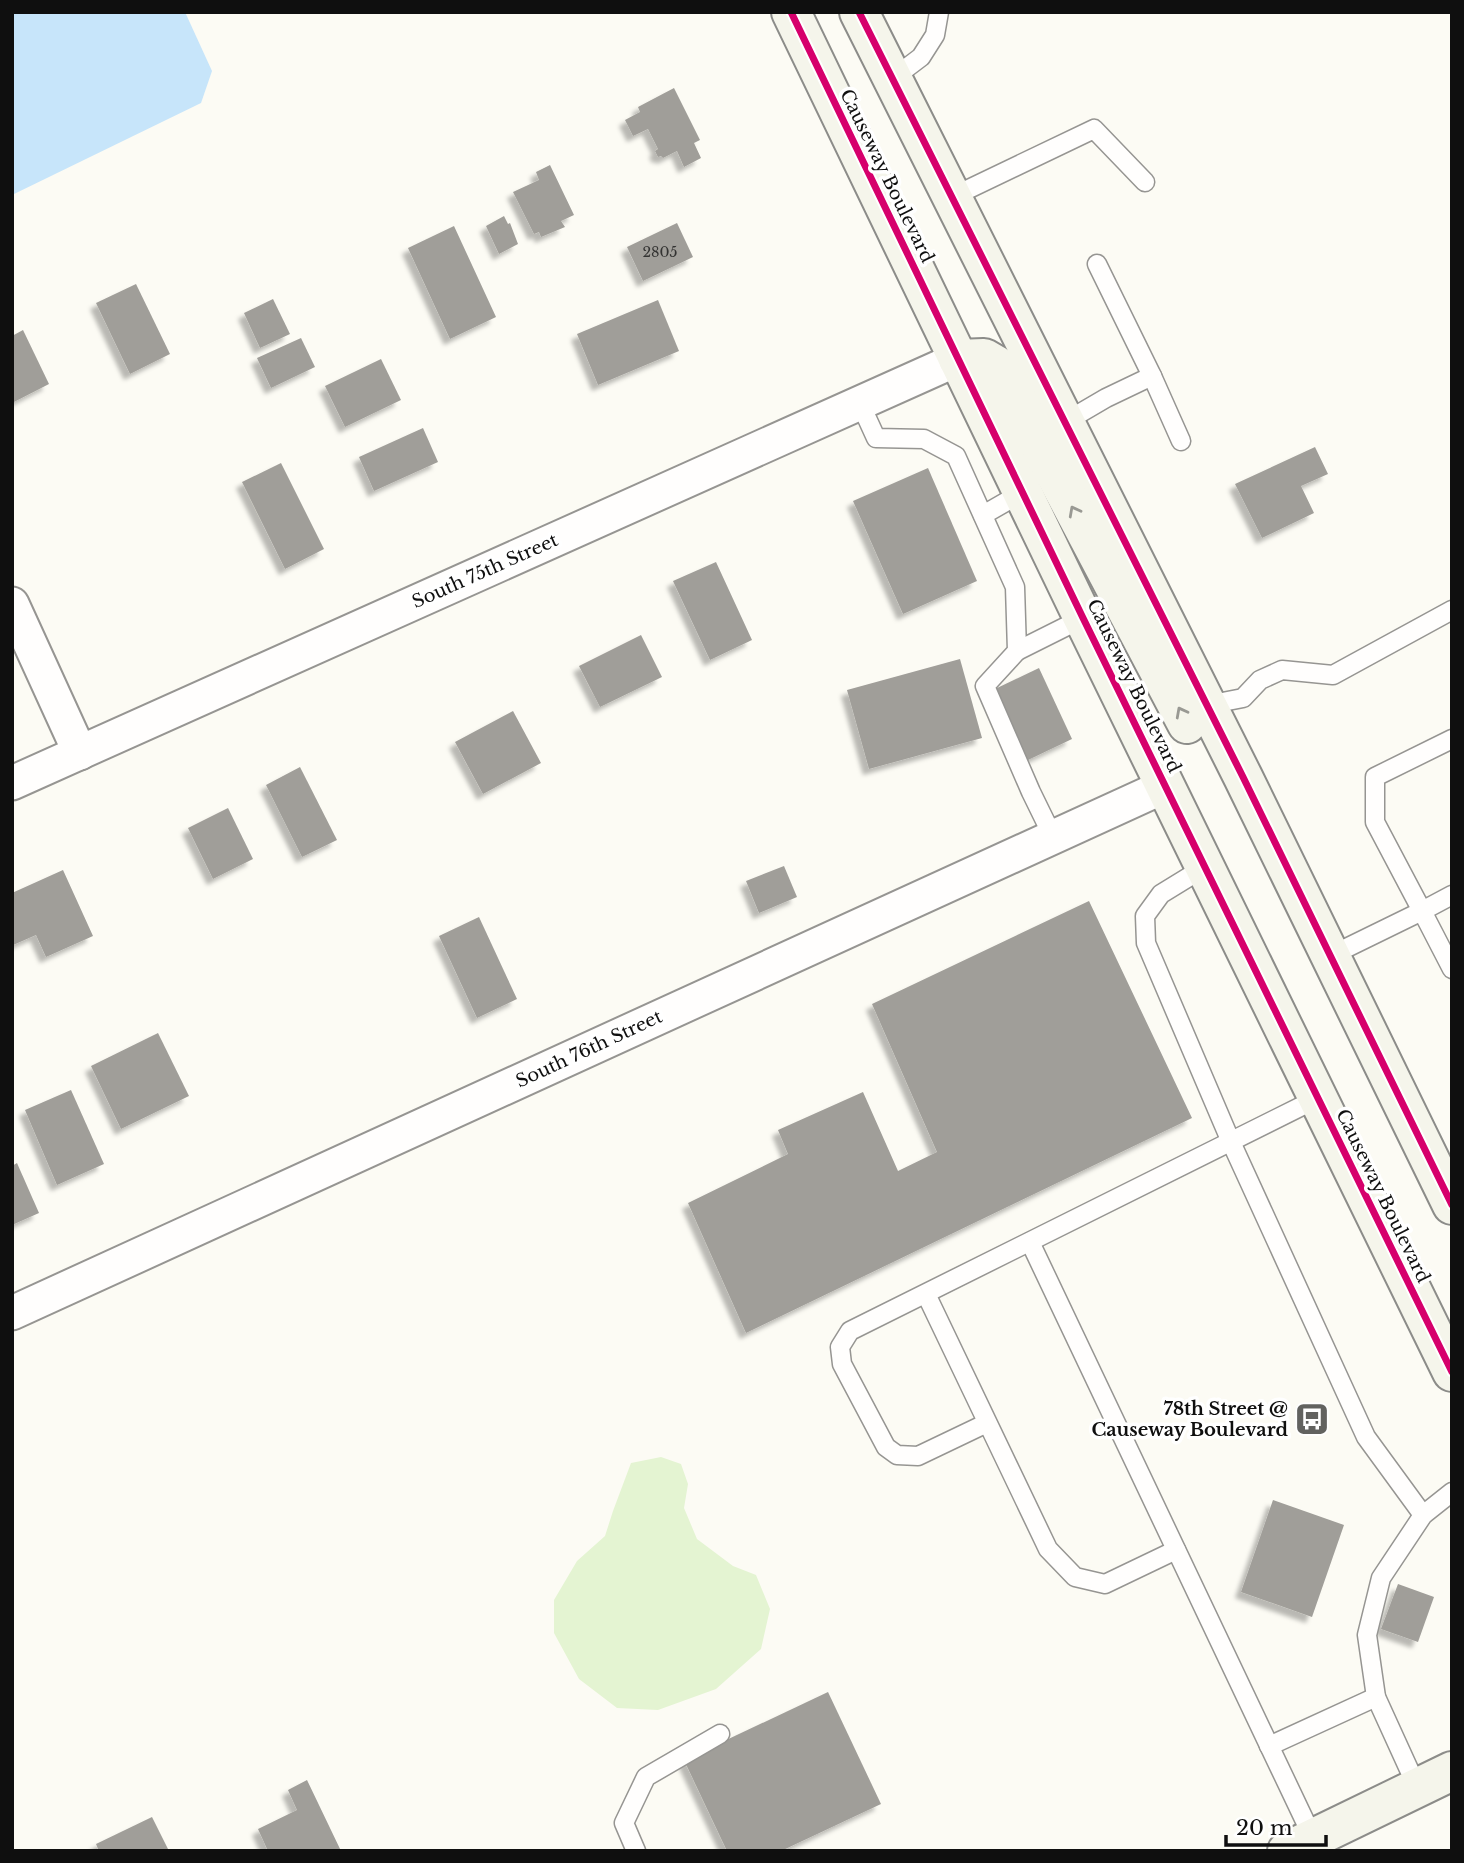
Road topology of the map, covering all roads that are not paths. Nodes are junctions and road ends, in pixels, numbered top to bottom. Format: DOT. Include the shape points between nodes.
graph roads {
  1 [pos="791,12"];
  2 [pos="859,12"];
  3 [pos="939,12"];
  4 [pos="892,79"];
  5 [pos="1145,182"];
  6 [pos="952,197"];
  7 [pos="1097,264"];
  8 [pos="958,359"];
  9 [pos="1152,376"];
  10 [pos="860,403"];
  11 [pos="1065,422"];
  12 [pos="1181,441"];
  13 [pos="1023,492"];
  14 [pos="983,515"];
  15 [pos="12,604"];
  16 [pos="1452,610"];
  17 [pos="1083,618"];
  18 [pos="1017,651"];
  19 [pos="1207,705"];
  20 [pos="1452,739"];
  21 [pos="80,753"];
  22 [pos="1243,777"];
  23 [pos="12,783"];
  24 [pos="1165,786"];
  25 [pos="1054,837"];
  26 [pos="1205,867"];
  27 [pos="1452,895"];
  28 [pos="1422,911"];
  29 [pos="1330,956"];
  30 [pos="1452,969"];
  31 [pos="1318,1098"];
  32 [pos="1231,1142"];
  33 [pos="1452,1205"];
  34 [pos="1030,1242"];
  35 [pos="926,1294"];
  36 [pos="12,1313"];
  37 [pos="1452,1372"];
  38 [pos="988,1423"];
  39 [pos="1452,1492"];
  40 [pos="1423,1515"];
  41 [pos="1176,1550"];
  42 [pos="1376,1697"];
  43 [pos="720,1734"];
  44 [pos="1269,1746"];
  45 [pos="1452,1771"];
  46 [pos="1417,1787"];
  47 [pos="1300,1844"];
  48 [pos="636,1851"];
  1 -- 8 [label="main road, Causeway Boulevard"];
  2 -- 4 [label="main road"];
  3 -- 4 [label="lane" via="935,35 921,57"];
  4 -- 6 [label="main road"];
  5 -- 6 [label="lane" via="1094,129"];
  6 -- 11 [label="main road"];
  7 -- 9 [label="lane"];
  8 -- 10 [label="street, South 75th Street"];
  8 -- 13 [label="main road, Causeway Boulevard"];
  22 -- 8 [label="main road, one-way" via="1217,763 1198,744 1006,377 984,358"];
  9 -- 11 [label="lane"];
  9 -- 12 [label="lane"];
  10 -- 14 [label="lane" via="876,438 924,439 956,456"];
  10 -- 21 [label="street, South 75th Street"];
  11 -- 19 [label="main road"];
  13 -- 14 [label="lane"];
  13 -- 17 [label="main road, Causeway Boulevard"];
  14 -- 18 [label="lane" via="1014,587"];
  15 -- 21 [label="street"];
  16 -- 19 [label="lane" via="1333,675 1282,670 1260,680 1243,698"];
  17 -- 18 [label="lane"];
  17 -- 24 [label="main road, Causeway Boulevard"];
  18 -- 25 [label="lane" via="985,686"];
  19 -- 22 [label="main road"];
  20 -- 28 [label="lane" via="1375,777 1375,822"];
  21 -- 23 [label="street, South 75th Street"];
  22 -- 29 [label="main road"];
  24 -- 25 [label="street, South 76th Street"];
  24 -- 26 [label="main road, Causeway Boulevard"];
  25 -- 36 [label="street, South 76th Street"];
  26 -- 31 [label="main road, Causeway Boulevard"];
  26 -- 32 [label="lane" via="1161,894 1145,916 1146,943"];
  27 -- 28 [label="lane"];
  28 -- 29 [label="lane"];
  28 -- 30 [label="lane"];
  29 -- 33 [label="main road"];
  31 -- 32 [label="lane"];
  31 -- 37 [label="main road, Causeway Boulevard"];
  32 -- 34 [label="lane"];
  32 -- 40 [label="lane" via="1366,1437"];
  34 -- 35 [label="lane"];
  34 -- 41 [label="lane"];
  35 -- 38 [label="lane"];
  35 -- 38 [label="lane" via="850,1331 840,1347 842,1364 886,1447 897,1455 918,1456"];
  38 -- 41 [label="lane" via="1048,1549 1074,1577 1105,1584"];
  39 -- 40 [label="lane"];
  40 -- 42 [label="lane" via="1381,1578 1367,1636"];
  41 -- 44 [label="lane"];
  42 -- 44 [label="lane"];
  42 -- 46 [label="lane"];
  43 -- 48 [label="lane" via="646,1777 624,1823"];
  44 -- 47 [label="lane"];
  45 -- 46 [label="main road"];
  46 -- 47 [label="main road"];
}
